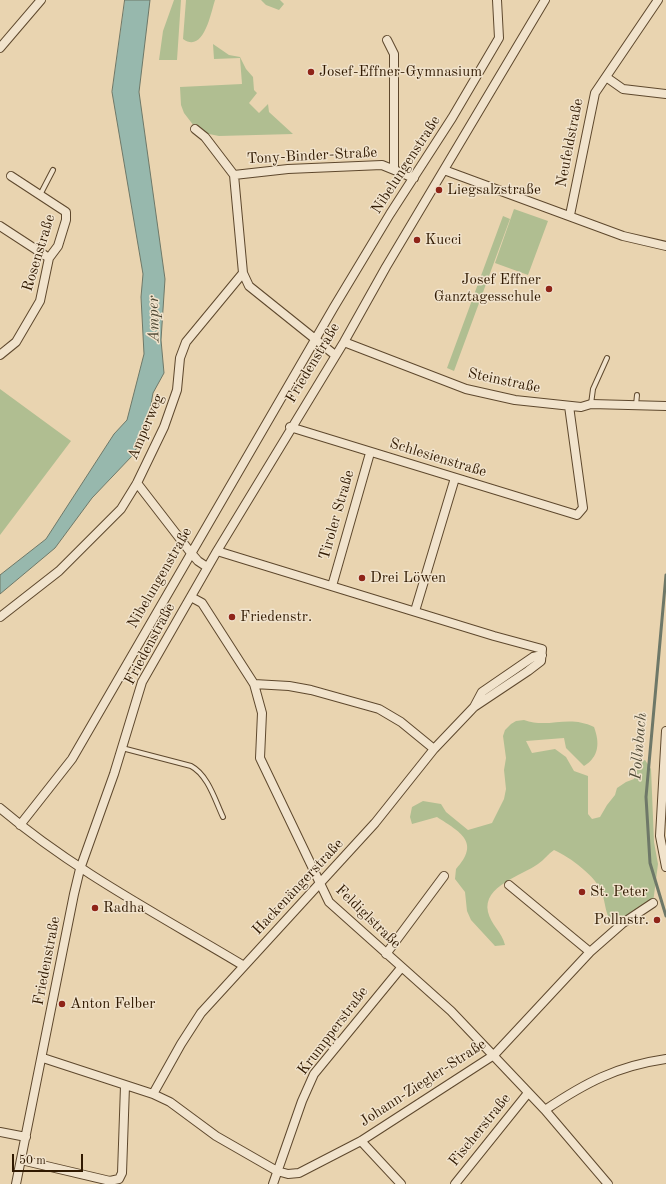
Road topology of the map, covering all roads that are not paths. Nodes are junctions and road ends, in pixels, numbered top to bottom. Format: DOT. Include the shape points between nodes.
graph roads {
  1 [pos="41,0"];
  2 [pos="497,0"];
  3 [pos="545,0"];
  4 [pos="658,0"];
  5 [pos="387,40"];
  6 [pos="0,47"];
  7 [pos="606,77"];
  8 [pos="666,94"];
  9 [pos="195,129"];
  10 [pos="394,169"];
  11 [pos="53,170"];
  12 [pos="444,170"];
  13 [pos="234,174"];
  14 [pos="11,176"];
  15 [pos="414,178"];
  16 [pos="40,195"];
  17 [pos="570,215"];
  18 [pos="0,226"];
  19 [pos="666,246"];
  20 [pos="49,258"];
  21 [pos="243,273"];
  22 [pos="315,338"];
  23 [pos="344,342"];
  24 [pos="0,355"];
  25 [pos="335,355"];
  26 [pos="607,358"];
  27 [pos="637,395"];
  28 [pos="591,404"];
  29 [pos="636,405"];
  30 [pos="569,406"];
  31 [pos="666,406"];
  32 [pos="290,427"];
  33 [pos="370,452"];
  34 [pos="456,478"];
  35 [pos="138,483"];
  36 [pos="217,551"];
  37 [pos="191,554"];
  38 [pos="207,567"];
  39 [pos="332,586"];
  40 [pos="190,597"];
  41 [pos="415,611"];
  42 [pos="0,617"];
  43 [pos="254,684"];
  44 [pos="666,731"];
  45 [pos="122,748"];
  46 [pos="434,749"];
  47 [pos="0,808"];
  48 [pos="223,817"];
  49 [pos="20,825"];
  50 [pos="663,835"];
  51 [pos="666,867"];
  52 [pos="80,869"];
  53 [pos="444,876"];
  54 [pos="319,885"];
  55 [pos="509,885"];
  56 [pos="653,903"];
  57 [pos="590,952"];
  58 [pos="386,954"];
  59 [pos="244,966"];
  60 [pos="401,968"];
  61 [pos="494,1055"];
  62 [pos="43,1058"];
  63 [pos="666,1059"];
  64 [pos="125,1086"];
  65 [pos="528,1093"];
  66 [pos="153,1094"];
  67 [pos="545,1110"];
  68 [pos="0,1132"];
  69 [pos="26,1137"];
  70 [pos="361,1141"];
  71 [pos="21,1160"];
  72 [pos="277,1171"];
  73 [pos="16,1184"];
  74 [pos="273,1184"];
  75 [pos="401,1184"];
  76 [pos="455,1184"];
  77 [pos="608,1184"];
  1 -- 6 [label="street"];
  2 -- 15 [label="street, Nibelungenstraße" via="499,38"];
  3 -- 12 [label="street, Friedenstraße"];
  4 -- 7 [label="street, Neufeldstraße"];
  5 -- 10 [label="street" via="394,54"];
  7 -- 8 [label="street" via="623,89"];
  7 -- 17 [label="street, Neufeldstraße" via="595,93"];
  9 -- 13 [label="street" via="205,137"];
  10 -- 13 [label="street, Tony-Binder-Straße" via="382,165"];
  10 -- 15 [label="street, Tony-Binder-Straße"];
  11 -- 16 [label="lane"];
  12 -- 17 [label="street"];
  12 -- 23 [label="street, Friedenstraße"];
  13 -- 21 [label="street"];
  14 -- 16 [label="street, Rosenstraße"];
  15 -- 22 [label="street, Nibelungenstraße"];
  16 -- 20 [label="street, Rosenstraße" via="66,212 58,246"];
  17 -- 19 [label="street" via="623,236"];
  18 -- 20 [label="street"];
  20 -- 24 [label="street, Rosenstraße" via="40,301 16,342"];
  21 -- 22 [label="street" via="249,286"];
  21 -- 35 [label="street, Amperweg" via="186,342 180,358 177,390 164,427"];
  22 -- 25 [label="street"];
  22 -- 37 [label="street, Nibelungenstraße"];
  23 -- 25 [label="street, Friedenstraße"];
  23 -- 30 [label="street, Steinstraße" via="466,389 515,400"];
  25 -- 32 [label="street, Friedenstraße"];
  26 -- 28 [label="lane" via="593,388"];
  27 -- 29 [label="lane"];
  28 -- 29 [label="street, Steinstraße"];
  28 -- 30 [label="street, Steinstraße" via="582,407"];
  29 -- 31 [label="street, Steinstraße"];
  30 -- 34 [label="street, Schlesienstraße" via="584,508 577,515"];
  32 -- 33 [label="street, Schlesienstraße"];
  32 -- 36 [label="street, Friedenstraße"];
  33 -- 34 [label="street, Schlesienstraße"];
  33 -- 39 [label="street, Tiroler Straße"];
  34 -- 41 [label="street"];
  35 -- 37 [label="street"];
  35 -- 42 [label="street, Amperweg" via="121,509 59,571"];
  36 -- 38 [label="street, Friedenstraße"];
  36 -- 39 [label="street"];
  37 -- 38 [label="street"];
  37 -- 49 [label="street, Nibelungenstraße" via="72,759"];
  38 -- 40 [label="street, Friedenstraße"];
  39 -- 41 [label="street"];
  40 -- 43 [label="street, Feldiglstraße" via="202,603"];
  40 -- 45 [label="street, Friedenstraße" via="142,682"];
  41 -- 46 [label="street, Hackenängerstraße" via="542,652 541,660 474,707"];
  43 -- 46 [label="street" via="304,688 379,709 401,722"];
  43 -- 54 [label="street, Feldiglstraße" via="262,713 260,758"];
  44 -- 50 [label="street"];
  45 -- 48 [label="lane" via="196,769 212,792"];
  45 -- 52 [label="street, Friedenstraße"];
  46 -- 54 [label="street, Hackenängerstraße" via="375,823"];
  47 -- 49 [label="street"];
  49 -- 52 [label="street"];
  50 -- 51 [label="street"];
  52 -- 59 [label="street"];
  52 -- 62 [label="street, Friedenstraße"];
  53 -- 58 [label="street"];
  54 -- 58 [label="street, Feldiglstraße" via="329,902"];
  54 -- 59 [label="street, Hackenängerstraße"];
  55 -- 57 [label="street"];
  56 -- 57 [label="street, Johann-Ziegler-Straße"];
  57 -- 61 [label="street, Johann-Ziegler-Straße"];
  58 -- 60 [label="street, Feldiglstraße"];
  59 -- 66 [label="street, Hackenängerstraße" via="201,1013"];
  60 -- 61 [label="street, Feldiglstraße" via="451,1011"];
  60 -- 72 [label="street, Krumpperstraße" via="314,1074"];
  61 -- 65 [label="street, Feldiglstraße"];
  61 -- 70 [label="street, Johann-Ziegler-Straße"];
  62 -- 64 [label="street"];
  62 -- 69 [label="street, Friedenstraße"];
  63 -- 67 [label="street" via="618,1070 578,1088"];
  64 -- 66 [label="street"];
  64 -- 71 [label="street" via="122,1173 119,1179 110,1181"];
  65 -- 67 [label="street, Feldiglstraße"];
  65 -- 76 [label="street, Fischerstraße"];
  66 -- 72 [label="street" via="170,1102 216,1136"];
  67 -- 77 [label="street, Feldiglstraße"];
  68 -- 69 [label="street"];
  69 -- 71 [label="street, Friedenstraße"];
  70 -- 72 [label="street, Johann-Ziegler-Straße" via="299,1173"];
  70 -- 75 [label="street"];
  71 -- 73 [label="street, Friedenstraße"];
  72 -- 74 [label="street, Krumpperstraße"];
}
